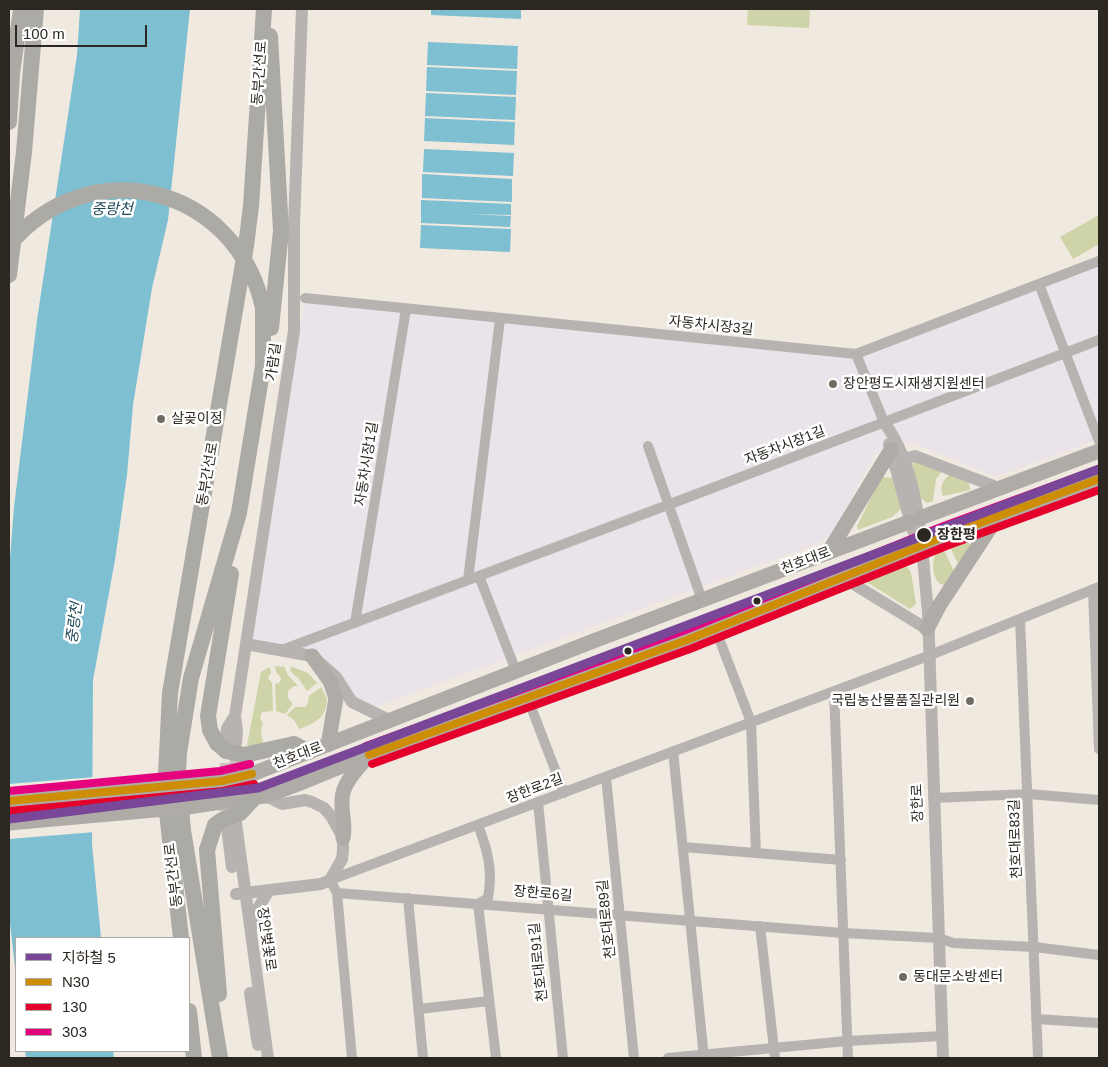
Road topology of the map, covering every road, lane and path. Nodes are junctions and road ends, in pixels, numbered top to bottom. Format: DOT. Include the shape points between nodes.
graph roads {
  1 [pos="21,9"];
  2 [pos="36,9"];
  3 [pos="264,9"];
  4 [pos="268,9"];
  5 [pos="302,9"];
  6 [pos="9,122"];
  7 [pos="9,246"];
  8 [pos="1099,261"];
  9 [pos="9,275"];
  10 [pos="1039,284"];
  11 [pos="305,298"];
  12 [pos="406,309"];
  13 [pos="500,318"];
  14 [pos="1099,340"];
  15 [pos="1065,353"];
  16 [pos="856,354"];
  17 [pos="263,366"];
  18 [pos="884,422"];
  19 [pos="1099,441"];
  20 [pos="648,446"];
  21 [pos="1099,451"];
  22 [pos="900,455"];
  23 [pos="1099,479"];
  24 [pos="999,488"];
  25 [pos="668,505"];
  26 [pos="240,513"];
  27 [pos="998,516"];
  28 [pos="915,520"];
  29 [pos="920,547"];
  30 [pos="828,553"];
  31 [pos="479,576"];
  32 [pos="842,577"];
  33 [pos="468,580"];
  34 [pos="1096,588"];
  35 [pos="702,600"];
  36 [pos="1020,619"];
  37 [pos="355,623"];
  38 [pos="715,628"];
  39 [pos="927,629"];
  40 [pos="246,644"];
  41 [pos="282,650"];
  42 [pos="312,656"];
  43 [pos="928,656"];
  44 [pos="1098,665"];
  45 [pos="516,671"];
  46 [pos="834,691"];
  47 [pos="528,699"];
  48 [pos="392,721"];
  49 [pos="1099,721"];
  50 [pos="750,722"];
  51 [pos="328,745"];
  52 [pos="231,746"];
  53 [pos="1099,749"];
  54 [pos="309,752"];
  55 [pos="673,752"];
  56 [pos="369,755"];
  57 [pos="606,777"];
  58 [pos="564,793"];
  59 [pos="1029,794"];
  60 [pos="260,796"];
  61 [pos="933,798"];
  62 [pos="1099,800"];
  63 [pos="9,801"];
  64 [pos="538,802"];
  65 [pos="9,823"];
  66 [pos="478,825"];
  67 [pos="231,826"];
  68 [pos="343,838"];
  69 [pos="683,847"];
  70 [pos="756,853"];
  71 [pos="841,860"];
  72 [pos="330,880"];
  73 [pos="269,890"];
  74 [pos="337,892"];
  75 [pos="240,893"];
  76 [pos="408,898"];
  77 [pos="478,904"];
  78 [pos="548,910"];
  79 [pos="620,916"];
  80 [pos="690,921"];
  81 [pos="760,926"];
  82 [pos="250,932"];
  83 [pos="843,933"];
  84 [pos="181,937"];
  85 [pos="939,938"];
  86 [pos="1034,947"];
  87 [pos="1099,955"];
  88 [pos="489,1000"];
  89 [pos="419,1009"];
  90 [pos="1036,1019"];
  91 [pos="190,1020"];
  92 [pos="1099,1023"];
  93 [pos="942,1036"];
  94 [pos="847,1041"];
  95 [pos="775,1053"];
  96 [pos="704,1056"];
  97 [pos="194,1058"];
  98 [pos="220,1058"];
  99 [pos="224,1058"];
  100 [pos="259,1058"];
  101 [pos="268,1058"];
  102 [pos="352,1058"];
  103 [pos="422,1058"];
  104 [pos="496,1058"];
  105 [pos="563,1058"];
  106 [pos="634,1058"];
  107 [pos="668,1058"];
  108 [pos="848,1058"];
  109 [pos="943,1058"];
  110 [pos="1038,1058"];
  1 -- 6 [label="highway"];
  2 -- 9 [label="highway" via="30,94"];
  3 -- 84 [label="highway, 동부간선로" via="246,246 170,692 165,795"];
  4 -- 17 [label="highway" via="281,231 268,351"];
  5 -- 40 [label="street, 가람길" via="294,215 294,331"];
  7 -- 17 [label="highway, bridge" via="40,216 77,197 116,190 159,195 200,213 230,239 251,272 263,308"];
  8 -- 10 [label="street, 자동차시장3길"];
  10 -- 15 [label="street"];
  10 -- 16 [label="street, 자동차시장3길"];
  11 -- 12 [label="street, 자동차시장3길"];
  12 -- 13 [label="street, 자동차시장3길"];
  12 -- 37 [label="street, 자동차시장1길"];
  13 -- 16 [label="street, 자동차시장3길"];
  13 -- 33 [label="street"];
  14 -- 15 [label="street, 자동차시장1길"];
  15 -- 18 [label="street, 자동차시장1길"];
  15 -- 19 [label="street"];
  16 -- 18 [label="street"];
  17 -- 26 [label="highway"];
  18 -- 22 [label="street, 장한로"];
  18 -- 25 [label="street, 자동차시장1길"];
  20 -- 25 [label="street"];
  21 -- 24 [label="main road, 천호대로"];
  22 -- 24 [label="street"];
  22 -- 28 [label="street, 장한로"];
  22 -- 30 [label="main road"];
  23 -- 27 [label="main road, 천호대로"];
  24 -- 28 [label="main road, 천호대로"];
  25 -- 31 [label="street, 자동차시장1길"];
  25 -- 35 [label="street"];
  26 -- 52 [label="highway" via="208,716 210,730"];
  26 -- 98 [label="highway" via="191,678 178,773 183,830"];
  27 -- 29 [label="main road, 천호대로"];
  27 -- 39 [label="main road"];
  28 -- 29 [label="street, 장한로"];
  28 -- 30 [label="main road, 천호대로"];
  29 -- 32 [label="main road, 천호대로"];
  29 -- 39 [label="street, 장한로" via="928,611"];
  30 -- 35 [label="main road, 천호대로"];
  31 -- 33 [label="street, 자동차시장1길"];
  31 -- 45 [label="street"];
  32 -- 38 [label="main road, 천호대로"];
  32 -- 39 [label="street"];
  33 -- 37 [label="street, 자동차시장1길"];
  34 -- 36 [label="street, 장한로2길"];
  34 -- 44 [label="street"];
  35 -- 45 [label="main road, 천호대로"];
  36 -- 43 [label="street, 장한로2길"];
  36 -- 59 [label="street, 천호대로83길"];
  37 -- 41 [label="street, 자동차시장1길"];
  38 -- 47 [label="main road, 천호대로"];
  38 -- 50 [label="street"];
  39 -- 43 [label="street, 장한로"];
  40 -- 41 [label="street"];
  40 -- 52 [label="street, 가람길" via="235,716 227,728"];
  41 -- 42 [label="street"];
  42 -- 48 [label="street" via="336,677 352,702"];
  42 -- 51 [label="main road" via="330,681 336,698"];
  43 -- 46 [label="street, 장한로2길"];
  43 -- 61 [label="street, 장한로"];
  44 -- 49 [label="street"];
  45 -- 48 [label="main road, 천호대로"];
  46 -- 50 [label="street, 장한로2길"];
  46 -- 71 [label="street"];
  47 -- 56 [label="main road, 천호대로"];
  47 -- 58 [label="street"];
  48 -- 51 [label="main road, 천호대로"];
  49 -- 53 [label="street"];
  50 -- 55 [label="street, 장한로2길"];
  50 -- 70 [label="street"];
  51 -- 54 [label="main road, 천호대로"];
  52 -- 54 [label="highway" via="294,744"];
  54 -- 63 [label="main road, 천호대로, bridge" via="252,774 222,781"];
  55 -- 57 [label="street, 장한로2길"];
  55 -- 69 [label="street"];
  56 -- 60 [label="main road, 천호대로"];
  56 -- 68 [label="main road" via="345,787 342,799"];
  57 -- 58 [label="street, 장한로2길"];
  57 -- 79 [label="street, 천호대로89길"];
  58 -- 64 [label="street, 장한로2길"];
  59 -- 61 [label="street"];
  59 -- 62 [label="street"];
  59 -- 86 [label="street, 천호대로83길"];
  60 -- 65 [label="main road, 천호대로, bridge" via="188,807"];
  60 -- 68 [label="street" via="282,804 305,800 316,803 331,816"];
  60 -- 99 [label="highway, bridge" via="240,813 215,826 207,850"];
  61 -- 85 [label="street, 장한로"];
  64 -- 66 [label="street, 장한로2길"];
  64 -- 78 [label="street, 천호대로91길"];
  66 -- 72 [label="street, 장한로2길"];
  66 -- 77 [label="street" via="489,852 491,868 488,898"];
  67 -- 75 [label="street, 장안벚꽃로"];
  68 -- 72 [label="street" via="342,859"];
  69 -- 70 [label="street"];
  69 -- 80 [label="street"];
  70 -- 71 [label="street"];
  71 -- 83 [label="street"];
  72 -- 73 [label="street" via="309,886"];
  72 -- 74 [label="street"];
  73 -- 75 [label="street"];
  73 -- 82 [label="street" via="256,910"];
  74 -- 76 [label="street, 장한로6길"];
  74 -- 102 [label="street"];
  75 -- 82 [label="street, 장안벚꽃로"];
  75 -- 100 [label="street, 장안벚꽃로"];
  76 -- 77 [label="street, 장한로6길"];
  76 -- 89 [label="street"];
  77 -- 78 [label="street, 장한로6길"];
  77 -- 88 [label="street"];
  78 -- 79 [label="street, 장한로6길"];
  78 -- 105 [label="street, 천호대로91길"];
  79 -- 80 [label="street, 장한로6길"];
  79 -- 106 [label="street, 천호대로89길"];
  80 -- 81 [label="street, 장한로6길"];
  80 -- 96 [label="street"];
  81 -- 83 [label="street, 장한로6길"];
  81 -- 95 [label="street"];
  82 -- 101 [label="street, 장안벚꽃로"];
  83 -- 85 [label="street, 장한로6길"];
  83 -- 94 [label="street"];
  85 -- 86 [label="street, 장한로6길" via="953,943"];
  85 -- 93 [label="street, 장한로"];
  86 -- 87 [label="street, 장한로6길"];
  86 -- 90 [label="street, 천호대로83길"];
  88 -- 89 [label="street"];
  88 -- 104 [label="street"];
  89 -- 103 [label="street"];
  90 -- 92 [label="street"];
  90 -- 110 [label="street, 천호대로83길"];
  91 -- 97 [label="highway"];
  93 -- 94 [label="street"];
  93 -- 109 [label="street, 장한로"];
  94 -- 95 [label="street"];
  94 -- 108 [label="street"];
  95 -- 96 [label="street"];
  96 -- 107 [label="street"];
}
